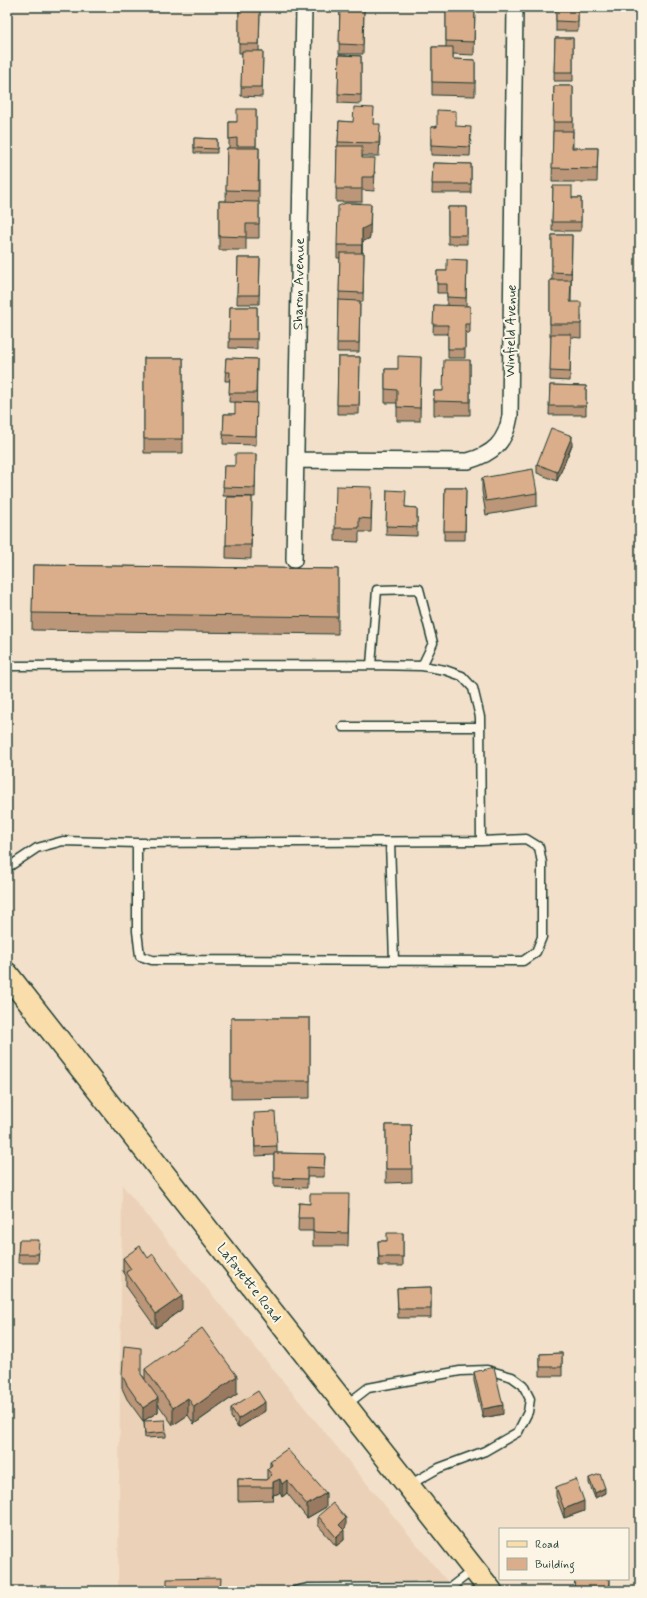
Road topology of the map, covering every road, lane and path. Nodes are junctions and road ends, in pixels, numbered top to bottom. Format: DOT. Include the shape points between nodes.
graph roads {
  1 [pos="304,7"];
  2 [pos="515,7"];
  3 [pos="296,460"];
  4 [pos="294,560"];
  5 [pos="371,665"];
  6 [pos="7,666"];
  7 [pos="422,666"];
  8 [pos="343,727"];
  9 [pos="480,727"];
  10 [pos="481,841"];
  11 [pos="390,842"];
  12 [pos="137,843"];
  13 [pos="7,868"];
  14 [pos="394,961"];
  15 [pos="7,974"];
  16 [pos="345,1406"];
  17 [pos="408,1485"];
  18 [pos="474,1570"];
  19 [pos="295,1591"];
  20 [pos="491,1591"];
  1 -- 3 [label="street, Sharon Avenue"];
  2 -- 3 [label="street, Winfield Avenue" via="510,416 507,430 488,453 468,460"];
  3 -- 4 [label="street, Sharon Avenue"];
  5 -- 6 [label="lane"];
  5 -- 7 [label="lane"];
  5 -- 7 [label="lane" via="377,590 419,590 433,643"];
  7 -- 9 [label="lane" via="462,676 473,688"];
  8 -- 9 [label="lane"];
  9 -- 10 [label="lane"];
  10 -- 11 [label="lane"];
  10 -- 14 [label="lane" via="526,839 540,847 542,937 536,952 523,962"];
  11 -- 12 [label="lane"];
  11 -- 14 [label="lane"];
  12 -- 13 [label="lane" via="63,841 37,848"];
  12 -- 14 [label="lane" via="137,931 140,956 152,960"];
  15 -- 16 [label="main road, Lafayette Road"];
  16 -- 17 [label="main road, Lafayette Road"];
  16 -- 17 [label="lane" via="368,1388 460,1371 488,1370 512,1377 523,1385 530,1399 528,1412 518,1432 485,1451 438,1468"];
  17 -- 18 [label="main road, Lafayette Road"];
  18 -- 19 [label="lane" via="451,1587 309,1588"];
  18 -- 20 [label="main road, Lafayette Road"];
}
